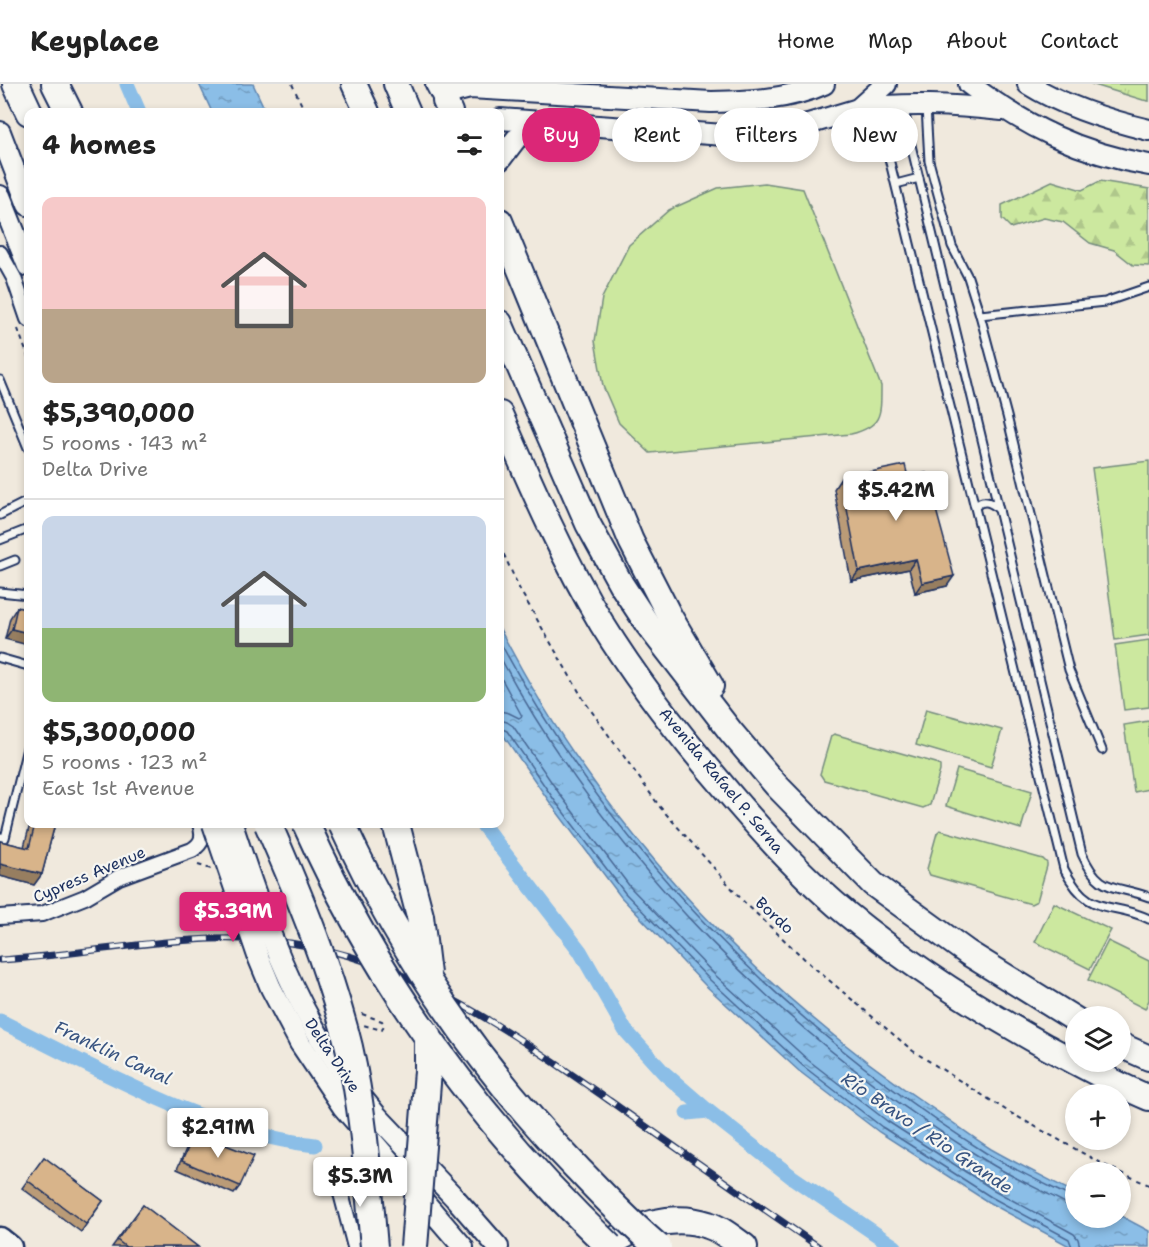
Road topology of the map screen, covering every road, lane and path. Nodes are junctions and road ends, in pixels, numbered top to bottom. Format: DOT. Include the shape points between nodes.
graph roads {
  1 [pos="52,84"];
  2 [pos="292,84"];
  3 [pos="354,84"];
  4 [pos="396,84"];
  5 [pos="519,84"];
  6 [pos="824,84"];
  7 [pos="886,84"];
  8 [pos="969,84"];
  9 [pos="1028,84"];
  10 [pos="545,93"];
  11 [pos="449,103"];
  12 [pos="904,105"];
  13 [pos="926,105"];
  14 [pos="879,106"];
  15 [pos="60,108"];
  16 [pos="67,108"];
  17 [pos="303,108"];
  18 [pos="365,108"];
  19 [pos="406,108"];
  20 [pos="859,108"];
  21 [pos="865,108"];
  22 [pos="904,108"];
  23 [pos="1005,111"];
  24 [pos="831,117"];
  25 [pos="504,119"];
  26 [pos="522,121"];
  27 [pos="600,127"];
  28 [pos="1149,130"];
  29 [pos="0,132"];
  30 [pos="522,135"];
  31 [pos="504,155"];
  32 [pos="890,162"];
  33 [pos="915,162"];
  34 [pos="1149,165"];
  35 [pos="919,178"];
  36 [pos="896,184"];
  37 [pos="24,195"];
  38 [pos="0,196"];
  39 [pos="504,231"];
  40 [pos="0,253"];
  41 [pos="24,256"];
  42 [pos="1149,287"];
  43 [pos="24,307"];
  44 [pos="980,315"];
  45 [pos="504,332"];
  46 [pos="1,383"];
  47 [pos="504,423"];
  48 [pos="24,438"];
  49 [pos="24,503"];
  50 [pos="976,506"];
  51 [pos="999,510"];
  52 [pos="0,515"];
  53 [pos="24,530"];
  54 [pos="0,540"];
  55 [pos="504,555"];
  56 [pos="15,560"];
  57 [pos="0,566"];
  58 [pos="0,592"];
  59 [pos="24,595"];
  60 [pos="0,658"];
  61 [pos="24,665"];
  62 [pos="731,732"];
  63 [pos="1102,750"];
  64 [pos="24,760"];
  65 [pos="201,828"];
  66 [pos="214,828"];
  67 [pos="233,828"];
  68 [pos="270,828"];
  69 [pos="308,828"];
  70 [pos="344,828"];
  71 [pos="397,828"];
  72 [pos="0,837"];
  73 [pos="1149,897"];
  74 [pos="0,917"];
  75 [pos="1149,920"];
  76 [pos="1065,1013"];
  77 [pos="1131,1050"];
  78 [pos="1149,1058"];
  79 [pos="1149,1098"];
  80 [pos="336,1178"];
  81 [pos="1149,1185"];
  82 [pos="0,1239"];
  83 [pos="10,1247"];
  84 [pos="355,1247"];
  85 [pos="374,1247"];
  86 [pos="414,1247"];
  87 [pos="463,1247"];
  88 [pos="498,1247"];
  89 [pos="608,1247"];
  90 [pos="658,1247"];
  91 [pos="744,1247"];
  1 -- 15 [label="highway"];
  1 -- 16 [label="highway"];
  2 -- 17 [label="path"];
  3 -- 18 [label="highway"];
  4 -- 19 [label="highway"];
  5 -- 10 [label="main road"];
  6 -- 10 [label="main road" via="751,101"];
  7 -- 20 [label="main road"];
  8 -- 23 [label="main road"];
  9 -- 28 [label="main road" via="1074,107"];
  10 -- 11 [label="main road" via="470,88 454,92"];
  12 -- 13 [label="main road"];
  12 -- 14 [label="main road"];
  12 -- 22 [label="lane"];
  13 -- 23 [label="main road"];
  13 -- 44 [label="lane" via="929,161 952,246 968,277"];
  14 -- 21 [label="main road"];
  23 -- 34 [label="main road" via="1084,149"];
  24 -- 27 [label="main road" via="769,133 738,136"];
  25 -- 26 [label="main road"];
  29 -- 37 [label="main road"];
  30 -- 31 [label="main road"];
  32 -- 36 [label="lane"];
  33 -- 35 [label="lane"];
  35 -- 36 [label="lane"];
  35 -- 51 [label="lane"];
  36 -- 50 [label="lane"];
  38 -- 41 [label="main road"];
  39 -- 62 [label="highway" via="631,541 670,617 708,678"];
  40 -- 43 [label="street"];
  42 -- 44 [label="lane" via="1105,302"];
  44 -- 63 [label="lane" via="1069,670"];
  45 -- 62 [label="highway" via="588,524 621,584"];
  46 -- 48 [label="lane"];
  47 -- 79 [label="highway, Avenida Rafael P. Serna" via="560,545 639,680 693,751 793,863 845,912 964,999 1096,1074"];
  49 -- 52 [label="lane"];
  50 -- 51 [label="lane" via="986,502"];
  50 -- 75 [label="lane" via="1065,869 1072,885 1095,904"];
  51 -- 73 [label="lane" via="1082,854 1095,877 1105,885"];
  53 -- 54 [label="lane"];
  55 -- 81 [label="path, Bordo" via="585,702 660,807 744,902 913,1051 1009,1113"];
  56 -- 57 [label="lane"];
  58 -- 59 [label="lane"];
  60 -- 61 [label="lane"];
  62 -- 76 [label="highway" via="776,785 873,884 968,954"];
  64 -- 72 [label="lane" via="5,838"];
  65 -- 74 [label="street, Cypress Avenue" via="200,846 192,850 119,877 85,897 42,914"];
  66 -- 87 [label="main road, Delta Drive, bridge" via="259,959 300,1043 344,1107"];
  67 -- 88 [label="main road, Delta Drive, bridge" via="274,946 319,1036 377,1116"];
  68 -- 85 [label="highway, bridge" via="332,984 349,1048 361,1114"];
  69 -- 89 [label="highway, bridge" via="357,923 435,1048 527,1163"];
  70 -- 90 [label="highway, bridge" via="413,959 464,1036 545,1136"];
  71 -- 86 [label="highway, bridge" via="420,916 428,1007 428,1071"];
  77 -- 78 [label="highway"];
  80 -- 84 [label="street"];
  82 -- 83 [label="main road"];
  89 -- 91 [label="highway" via="636,1229 663,1221 684,1221 708,1225"];
}
